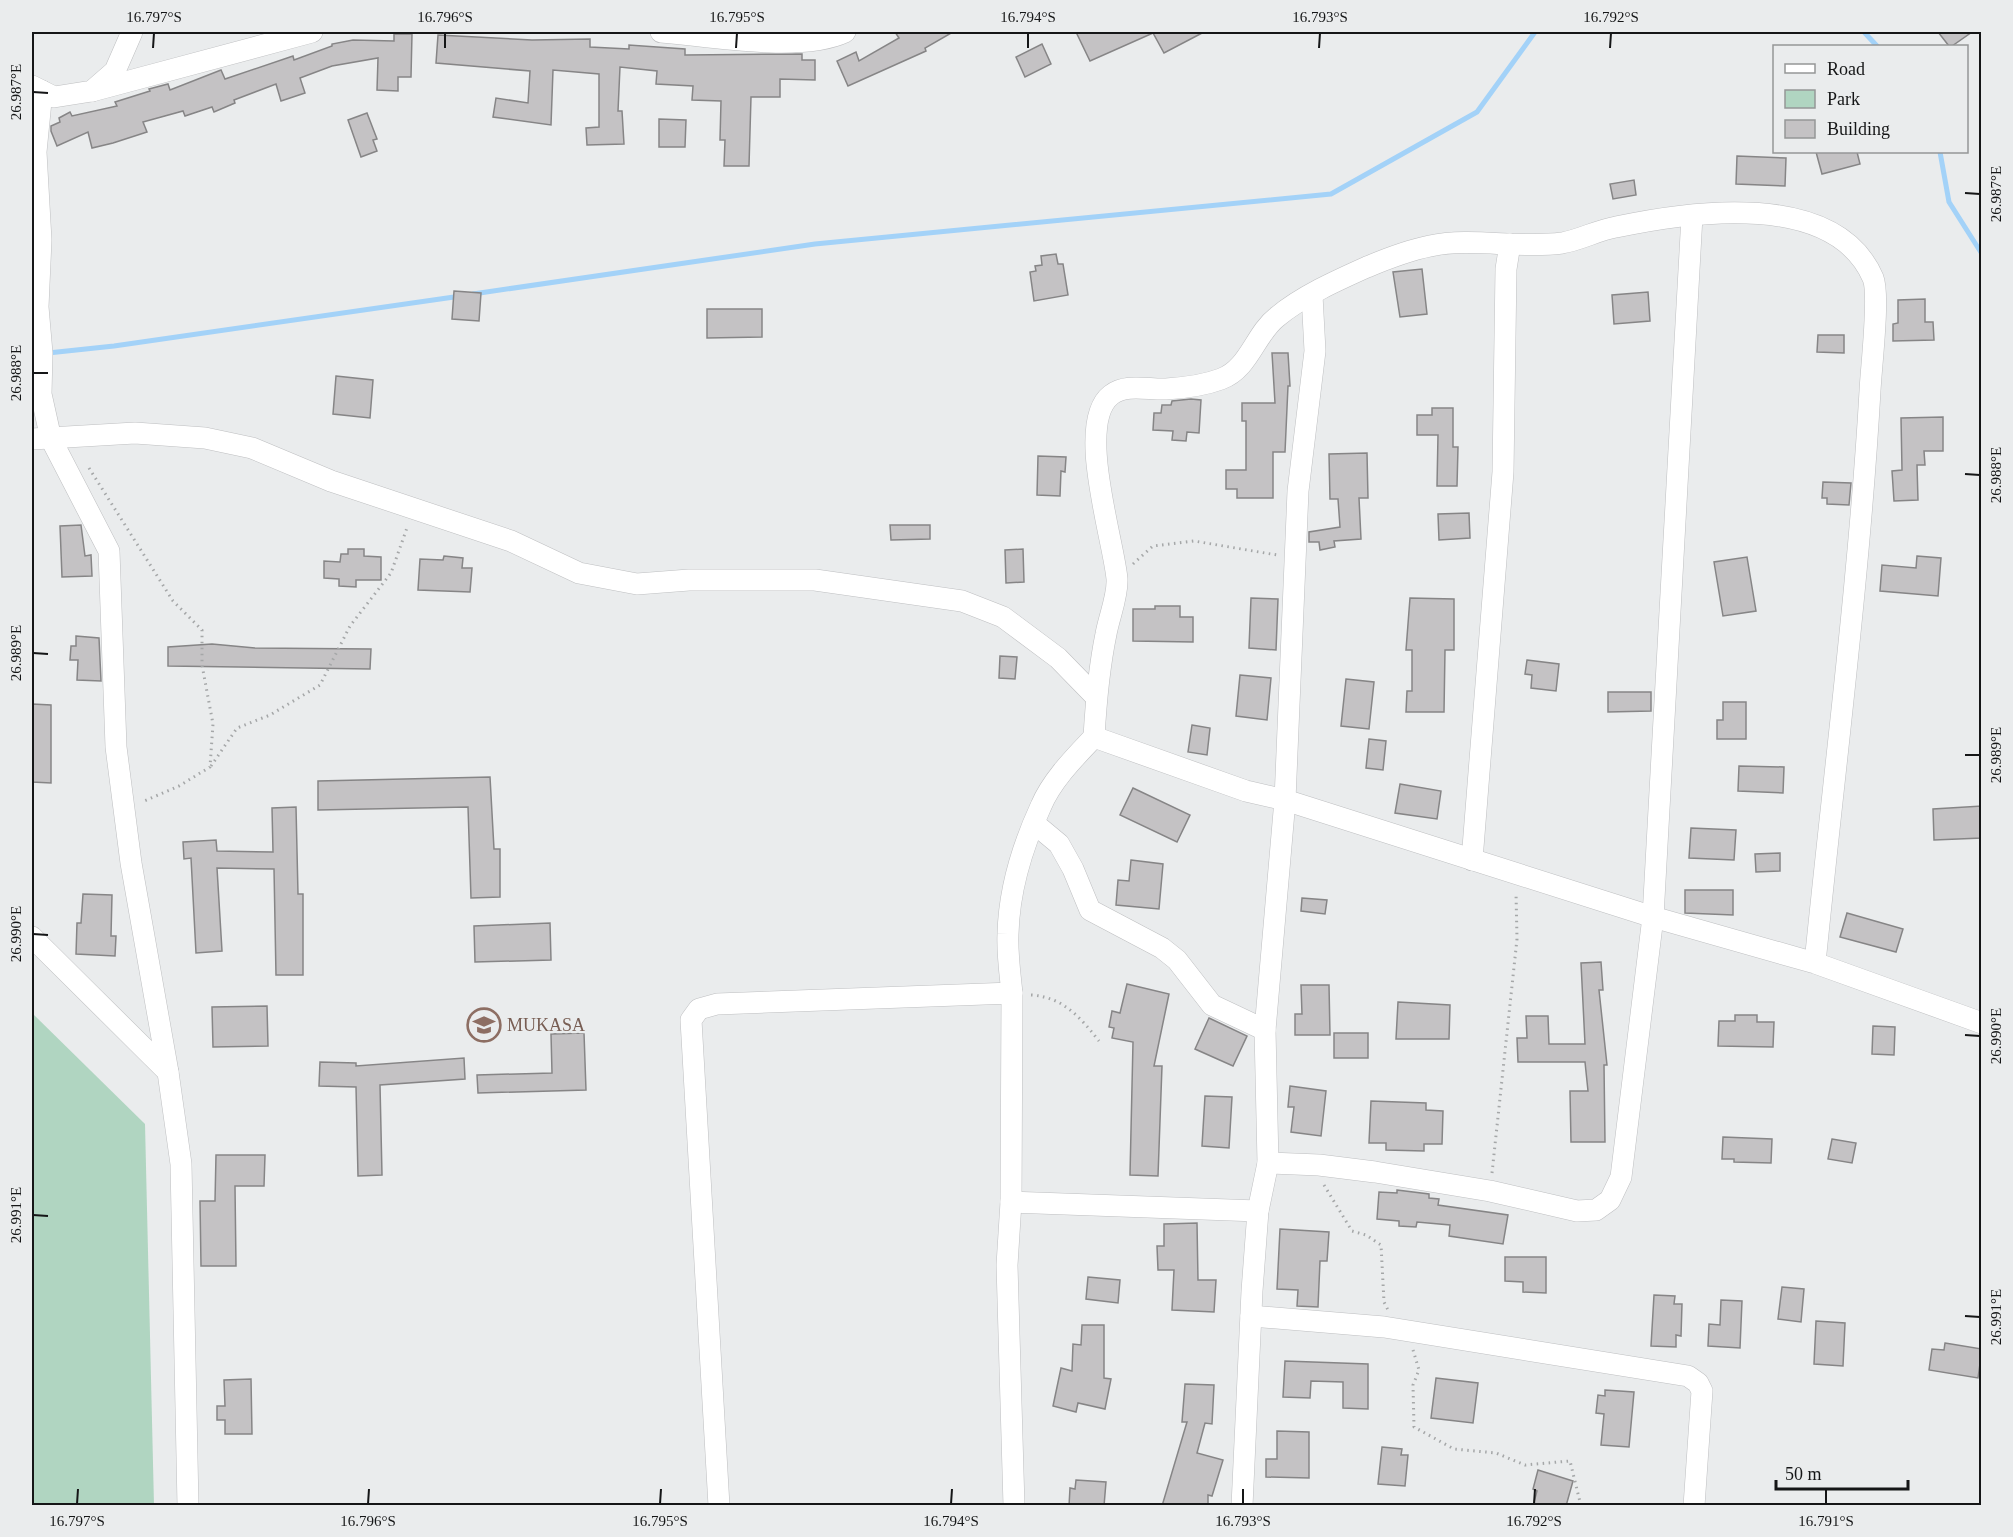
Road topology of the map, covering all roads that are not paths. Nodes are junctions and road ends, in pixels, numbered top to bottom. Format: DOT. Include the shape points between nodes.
graph roads {
  1 [pos="132,32"];
  2 [pos="312,32"];
  3 [pos="661,32"];
  4 [pos="845,32"];
  5 [pos="808,36"];
  6 [pos="37,88"];
  7 [pos="92,91"];
  8 [pos="1692,216"];
  9 [pos="1510,244"];
  10 [pos="1312,295"];
  11 [pos="41,439"];
  12 [pos="1096,697"];
  13 [pos="1094,737"];
  14 [pos="1285,800"];
  15 [pos="1035,824"];
  16 [pos="1472,860"];
  17 [pos="1653,917"];
  18 [pos="32,938"];
  19 [pos="1815,963"];
  20 [pos="1011,993"];
  21 [pos="1982,1023"];
  22 [pos="1265,1030"];
  23 [pos="168,1072"];
  24 [pos="1268,1163"];
  25 [pos="1011,1202"];
  26 [pos="1258,1212"];
  27 [pos="1251,1316"];
  28 [pos="188,1506"];
  29 [pos="719,1506"];
  30 [pos="1014,1506"];
  31 [pos="1242,1506"];
  32 [pos="1694,1506"];
  1 -- 7 [label="street" via="115,71"];
  2 -- 7 [label="street"];
  3 -- 5 [label="street" via="776,41"];
  4 -- 5 [label="street" via="829,39"];
  6 -- 7 [label="street" via="54,97"];
  6 -- 11 [label="street"];
  8 -- 9 [label="street" via="1615,227 1562,243"];
  8 -- 17 [label="street"];
  8 -- 19 [label="street" via="1758,212 1805,220 1855,250 1876,282 1851,644"];
  9 -- 10 [label="street" via="1432,245 1368,267"];
  9 -- 16 [label="street" via="1506,269 1503,472"];
  10 -- 12 [label="street" via="1278,315 1259,334 1233,374 1167,389 1132,388 1110,395 1102,409 1097,475 1118,583"];
  10 -- 14 [label="street" via="1315,351 1299,481"];
  11 -- 12 [label="street" via="135,433 205,438 252,448 331,481 511,541 579,573 637,584 814,580 962,601 1003,617 1058,658"];
  11 -- 23 [label="street" via="109,551 116,747 123,811"];
  12 -- 13 [label="street"];
  13 -- 14 [label="street" via="1246,791"];
  13 -- 15 [label="street" via="1041,804"];
  14 -- 16 [label="street"];
  14 -- 22 [label="street"];
  15 -- 20 [label="street" via="1011,896"];
  15 -- 22 [label="street" via="1059,844 1090,910 1162,948 1177,960 1212,1005"];
  16 -- 17 [label="street"];
  17 -- 19 [label="street"];
  17 -- 24 [label="street" via="1621,1177 1610,1200 1596,1210 1577,1211 1490,1191 1319,1165"];
  18 -- 23 [label="street"];
  19 -- 21 [label="street"];
  20 -- 25 [label="street"];
  20 -- 29 [label="street" via="717,1004 699,1010 691,1020"];
  22 -- 24 [label="street"];
  23 -- 28 [label="street" via="181,1164"];
  24 -- 26 [label="street"];
  25 -- 26 [label="street"];
  25 -- 30 [label="street" via="1007,1265"];
  26 -- 27 [label="street"];
  27 -- 31 [label="street"];
  27 -- 32 [label="street" via="1384,1327 1688,1376 1701,1391"];
}
